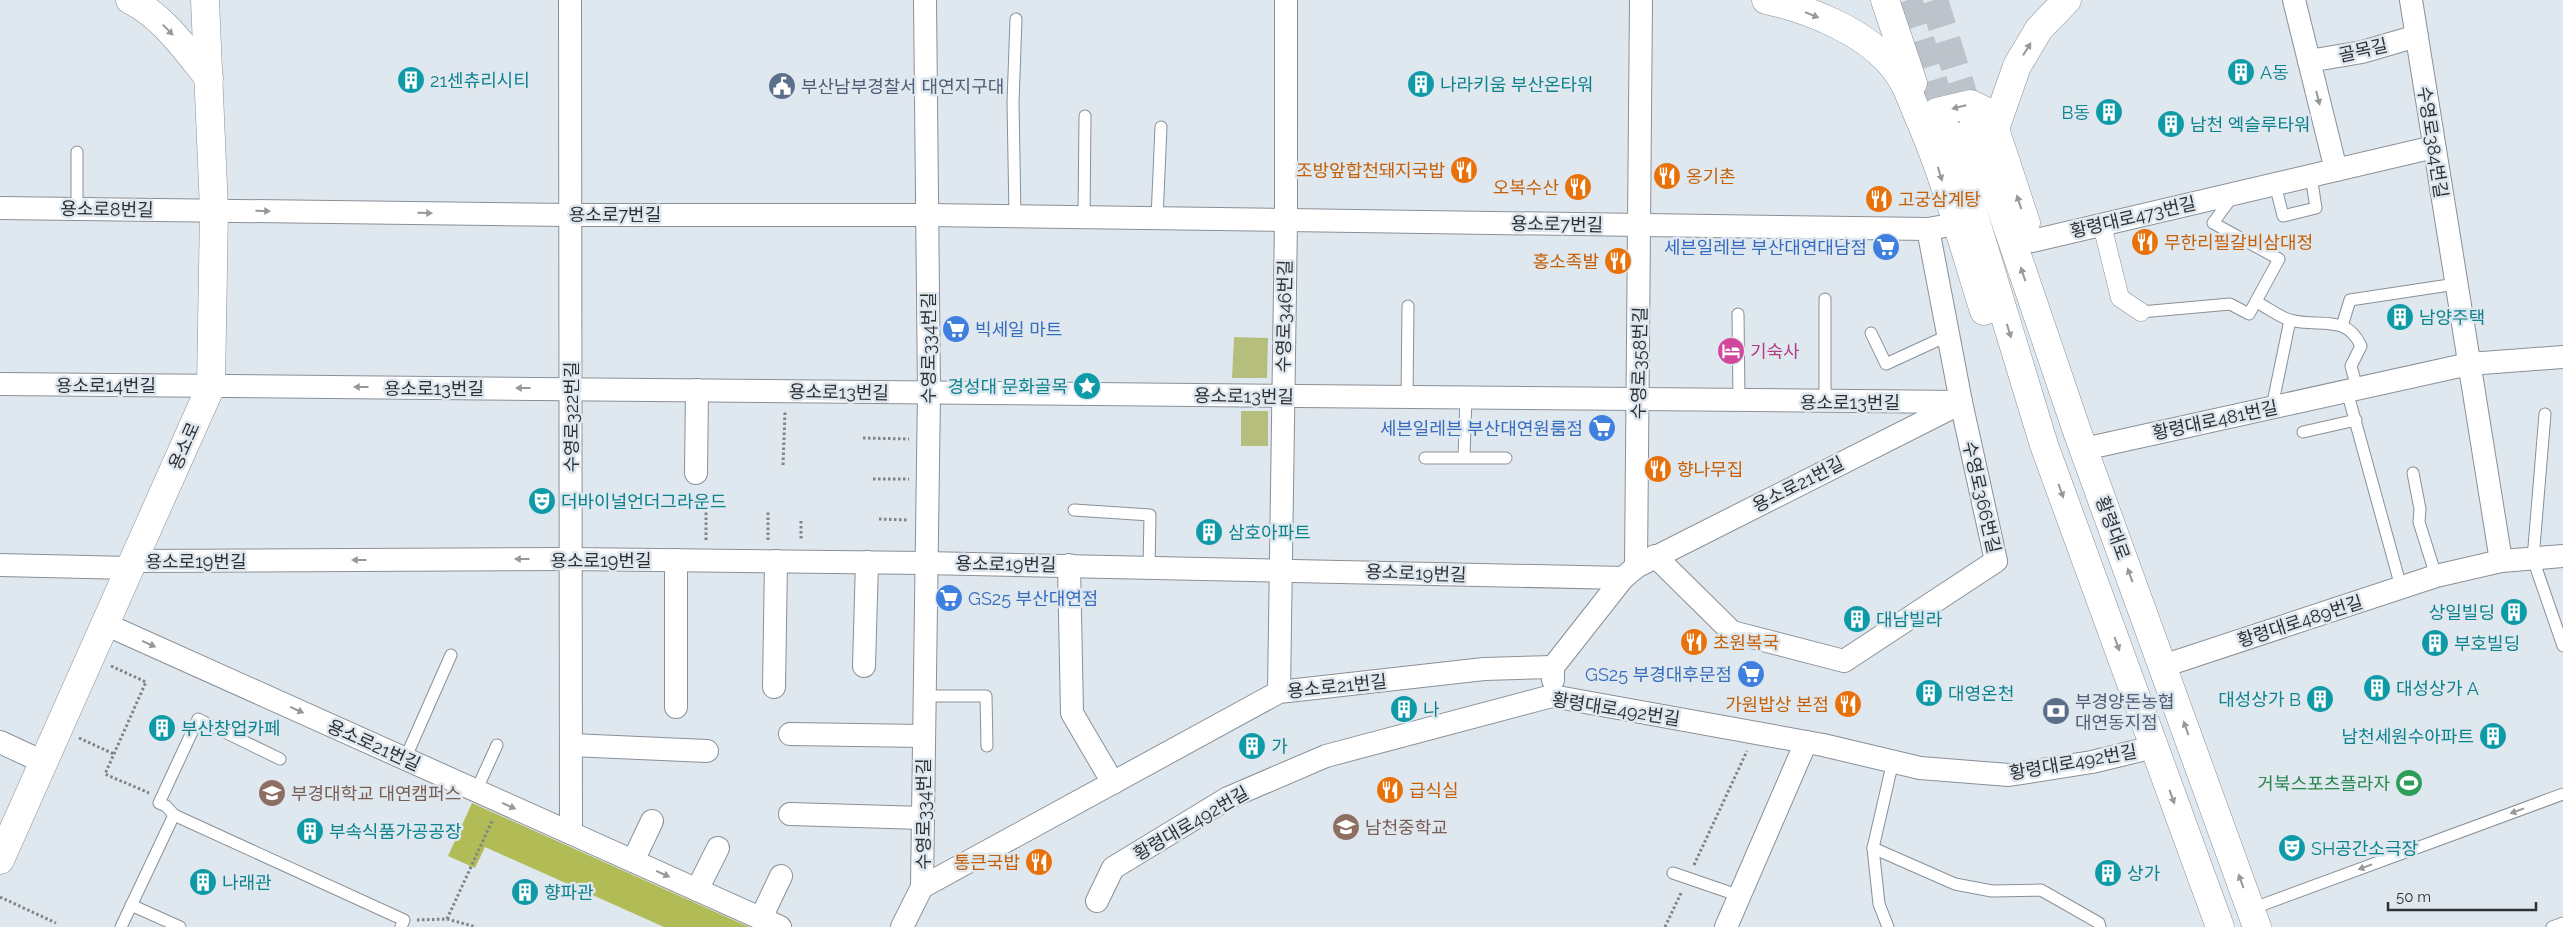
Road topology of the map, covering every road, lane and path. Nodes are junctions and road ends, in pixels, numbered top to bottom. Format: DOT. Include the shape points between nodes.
graph roads {
  1 [pos="130,0"];
  2 [pos="205,0"];
  3 [pos="570,0"];
  4 [pos="925,0"];
  5 [pos="1286,0"];
  6 [pos="1641,0"];
  7 [pos="1766,0"];
  8 [pos="1885,0"];
  9 [pos="2067,0"];
  10 [pos="2294,0"];
  11 [pos="2411,0"];
  12 [pos="1016,19"];
  13 [pos="2416,36"];
  14 [pos="2309,61"];
  15 [pos="209,78"];
  16 [pos="1084,116"];
  17 [pos="1161,127"];
  18 [pos="1962,133"];
  19 [pos="2434,147"];
  20 [pos="77,152"];
  21 [pos="2336,170"];
  22 [pos="2311,176"];
  23 [pos="2275,184"];
  24 [pos="2235,193"];
  25 [pos="0,208"];
  26 [pos="77,209"];
  27 [pos="214,210"];
  28 [pos="570,214"];
  29 [pos="927,214"];
  30 [pos="1015,216"];
  31 [pos="1084,217"];
  32 [pos="1157,218"];
  33 [pos="1286,220"];
  34 [pos="1956,224"];
  35 [pos="1640,225"];
  36 [pos="2102,225"];
  37 [pos="1928,229"];
  38 [pos="2032,241"];
  39 [pos="2456,284"];
  40 [pos="1825,299"];
  41 [pos="2256,302"];
  42 [pos="1408,306"];
  43 [pos="2142,312"];
  44 [pos="1738,314"];
  45 [pos="2290,320"];
  46 [pos="2342,326"];
  47 [pos="1871,333"];
  48 [pos="1949,334"];
  49 [pos="2563,357"];
  50 [pos="2469,364"];
  51 [pos="0,384"];
  52 [pos="211,386"];
  53 [pos="572,389"];
  54 [pos="2352,389"];
  55 [pos="697,390"];
  56 [pos="785,392"];
  57 [pos="929,393"];
  58 [pos="1283,396"];
  59 [pos="1407,398"];
  60 [pos="1466,398"];
  61 [pos="1638,400"];
  62 [pos="1739,401"];
  63 [pos="1824,402"];
  64 [pos="1961,402"];
  65 [pos="2272,403"];
  66 [pos="2545,414"];
  67 [pos="2356,420"];
  68 [pos="2303,432"];
  69 [pos="863,438"];
  70 [pos="928,439"];
  71 [pos="2081,441"];
  72 [pos="2044,445"];
  73 [pos="1464,457"];
  74 [pos="1425,458"];
  75 [pos="1506,458"];
  76 [pos="783,465"];
  77 [pos="2413,473"];
  78 [pos="701,477"];
  79 [pos="874,479"];
  80 [pos="927,479"];
  81 [pos="1074,510"];
  82 [pos="768,511"];
  83 [pos="879,519"];
  84 [pos="926,521"];
  85 [pos="2563,556"];
  86 [pos="2533,558"];
  87 [pos="571,559"];
  88 [pos="676,560"];
  89 [pos="706,560"];
  90 [pos="771,561"];
  91 [pos="2501,561"];
  92 [pos="867,562"];
  93 [pos="925,563"];
  94 [pos="131,564"];
  95 [pos="0,565"];
  96 [pos="1069,565"];
  97 [pos="1149,567"];
  98 [pos="1638,567"];
  99 [pos="1281,569"];
  100 [pos="2436,576"];
  101 [pos="2401,587"];
  102 [pos="104,624"];
  103 [pos="2563,646"];
  104 [pos="452,655"];
  105 [pos="90,657"];
  106 [pos="864,666"];
  107 [pos="2163,666"];
  108 [pos="1553,667"];
  109 [pos="774,687"];
  110 [pos="1279,692"];
  111 [pos="923,696"];
  112 [pos="1552,696"];
  113 [pos="676,707"];
  114 [pos="58,729"];
  115 [pos="1755,733"];
  116 [pos="790,734"];
  117 [pos="923,736"];
  118 [pos="0,742"];
  119 [pos="1806,742"];
  120 [pos="497,745"];
  121 [pos="571,745"];
  122 [pos="987,746"];
  123 [pos="2154,747"];
  124 [pos="707,751"];
  125 [pos="114,754"];
  126 [pos="280,758"];
  127 [pos="405,759"];
  128 [pos="43,762"];
  129 [pos="1893,762"];
  130 [pos="1113,783"];
  131 [pos="476,791"];
  132 [pos="2563,794"];
  133 [pos="161,798"];
  134 [pos="790,814"];
  135 [pos="174,816"];
  136 [pos="923,818"];
  137 [pos="652,822"];
  138 [pos="499,824"];
  139 [pos="571,833"];
  140 [pos="718,848"];
  141 [pos="1874,848"];
  142 [pos="0,860"];
  143 [pos="633,861"];
  144 [pos="1673,872"];
  145 [pos="1690,874"];
  146 [pos="781,876"];
  147 [pos="1686,883"];
  148 [pos="922,887"];
  149 [pos="697,890"];
  150 [pos="1740,896"];
  151 [pos="0,897"];
  152 [pos="1097,901"];
  153 [pos="131,906"];
  154 [pos="2254,918"];
  155 [pos="447,919"];
  156 [pos="56,923"];
  157 [pos="402,923"];
  158 [pos="771,923"];
  159 [pos="2563,923"];
  160 [pos="121,927"];
  161 [pos="180,927"];
  162 [pos="476,927"];
  163 [pos="902,927"];
  164 [pos="1666,927"];
  165 [pos="1726,927"];
  166 [pos="1888,927"];
  167 [pos="2100,927"];
  168 [pos="2220,927"];
  169 [pos="2552,927"];
  1 -- 15 [label="main road, one-way" via="165,27"];
  2 -- 15 [label="main road, 용소로"];
  3 -- 28 [label="street, 수영로322번길"];
  4 -- 29 [label="street, 수영로334번길"];
  5 -- 33 [label="street, 수영로346번길"];
  6 -- 35 [label="street, 수영로358번길"];
  7 -- 18 [label="main road, one-way" via="1821,18 1874,48 1891,63 1904,82"];
  8 -- 18 [label="main road" via="1896,26"];
  18 -- 9 [label="main road, one-way" via="2017,66 2039,29"];
  10 -- 14 [label="street"];
  11 -- 13 [label="street, 수영로384번길"];
  12 -- 30 [label="lane" via="1013,102"];
  13 -- 14 [label="street, 골목길" via="2362,52"];
  13 -- 19 [label="street, 수영로384번길"];
  14 -- 21 [label="street, one-way"];
  15 -- 27 [label="main road, 용소로"];
  16 -- 31 [label="lane"];
  17 -- 32 [label="lane"];
  18 -- 34 [label="main road, one-way"];
  38 -- 18 [label="main road, one-way"];
  71 -- 18 [label="main road, 황령대로, one-way"];
  18 -- 72 [label="main road, 황령대로, one-way"];
  19 -- 21 [label="street, 황령대로473번길"];
  19 -- 39 [label="street, 수영로384번길"];
  20 -- 26 [label="lane"];
  21 -- 22 [label="street, 황령대로473번길"];
  22 -- 23 [label="street, 황령대로473번길"];
  22 -- 23 [label="lane" via="2316,208 2283,216"];
  23 -- 24 [label="street, 황령대로473번길"];
  24 -- 36 [label="street, 황령대로473번길"];
  24 -- 41 [label="lane, 황령대로473번길" via="2213,223 2279,260"];
  25 -- 26 [label="street, 용소로8번길"];
  26 -- 27 [label="street, 용소로8번길"];
  27 -- 28 [label="street, 용소로7번길, one-way"];
  27 -- 52 [label="main road, 용소로"];
  28 -- 29 [label="street, 용소로7번길"];
  28 -- 53 [label="street, 수영로322번길"];
  29 -- 30 [label="street, 용소로7번길"];
  29 -- 57 [label="street, 수영로334번길"];
  30 -- 31 [label="street, 용소로7번길"];
  31 -- 32 [label="street, 용소로7번길"];
  32 -- 33 [label="street, 용소로7번길"];
  33 -- 35 [label="street, 용소로7번길"];
  33 -- 58 [label="street, 수영로346번길"];
  34 -- 37 [label="street, 용소로7번길"];
  34 -- 72 [label="main road" via="2014,404"];
  35 -- 37 [label="street, 용소로7번길"];
  35 -- 61 [label="street, 수영로358번길"];
  36 -- 38 [label="street, 황령대로473번길"];
  36 -- 43 [label="street" via="2120,298"];
  37 -- 48 [label="street, 수영로366번길"];
  38 -- 71 [label="main road" via="2079,391"];
  39 -- 46 [label="lane" via="2350,300"];
  39 -- 50 [label="street, 수영로384번길"];
  40 -- 63 [label="lane"];
  41 -- 43 [label="lane" via="2249,314 2230,304"];
  41 -- 45 [label="lane"];
  42 -- 59 [label="lane"];
  44 -- 62 [label="lane"];
  45 -- 46 [label="lane"];
  45 -- 65 [label="lane, 황령대로481번길"];
  46 -- 54 [label="lane" via="2355,333 2361,346 2351,366"];
  47 -- 48 [label="lane" via="1886,364"];
  48 -- 64 [label="street, 수영로366번길"];
  49 -- 50 [label="street, 황령대로481번길"];
  50 -- 54 [label="street, 황령대로481번길"];
  50 -- 91 [label="street, 수영로384번길"];
  51 -- 52 [label="street, 용소로14번길"];
  53 -- 52 [label="street, 용소로13번길, one-way"];
  52 -- 94 [label="main road, 용소로"];
  53 -- 55 [label="street, 용소로13번길"];
  53 -- 87 [label="street, 수영로322번길"];
  54 -- 65 [label="street, 황령대로481번길"];
  54 -- 67 [label="lane"];
  55 -- 56 [label="street, 용소로13번길"];
  55 -- 78 [label="street"];
  56 -- 57 [label="street, 용소로13번길"];
  56 -- 76 [label="path"];
  57 -- 58 [label="street, 용소로13번길"];
  57 -- 70 [label="street, 수영로334번길"];
  58 -- 59 [label="street, 용소로13번길"];
  58 -- 99 [label="street, 수영로346번길"];
  59 -- 60 [label="street, 용소로13번길"];
  60 -- 61 [label="street, 용소로13번길"];
  60 -- 73 [label="lane"];
  61 -- 62 [label="street, 용소로13번길"];
  61 -- 98 [label="street, 수영로358번길"];
  62 -- 63 [label="street, 용소로13번길"];
  63 -- 64 [label="street, 용소로13번길"];
  64 -- 98 [label="street, 용소로21번길"];
  64 -- 98 [label="street, 수영로366번길" via="1996,561 1844,661 1732,632"];
  65 -- 71 [label="street, 황령대로481번길"];
  66 -- 86 [label="lane"];
  67 -- 68 [label="lane"];
  67 -- 101 [label="lane"];
  69 -- 70 [label="path"];
  70 -- 80 [label="street, 수영로334번길"];
  107 -- 71 [label="main road, 황령대로, one-way"];
  72 -- 123 [label="main road, 황령대로, one-way"];
  73 -- 74 [label="lane"];
  73 -- 75 [label="lane"];
  77 -- 100 [label="lane" via="2420,509 2419,522"];
  78 -- 89 [label="path"];
  79 -- 80 [label="path"];
  80 -- 84 [label="street, 수영로334번길"];
  81 -- 97 [label="lane" via="1150,515"];
  82 -- 90 [label="path"];
  83 -- 84 [label="path"];
  84 -- 93 [label="street, 수영로334번길"];
  85 -- 86 [label="street, 황령대로489번길"];
  86 -- 91 [label="street, 황령대로489번길"];
  86 -- 103 [label="lane"];
  87 -- 88 [label="street, 용소로19번길"];
  87 -- 94 [label="street, 용소로19번길, one-way"];
  87 -- 121 [label="street, 수영로322번길"];
  88 -- 89 [label="street, 용소로19번길"];
  88 -- 113 [label="street"];
  89 -- 90 [label="street, 용소로19번길"];
  90 -- 92 [label="street, 용소로19번길"];
  90 -- 109 [label="street"];
  91 -- 100 [label="street, 황령대로489번길"];
  92 -- 93 [label="street, 용소로19번길"];
  92 -- 106 [label="street"];
  93 -- 96 [label="street, 용소로19번길"];
  93 -- 111 [label="street, 수영로334번길"];
  94 -- 95 [label="street, 용소로19번길"];
  94 -- 102 [label="main road, 용소로"];
  96 -- 97 [label="street, 용소로19번길"];
  96 -- 130 [label="street, 용소로19번길" via="1072,713"];
  97 -- 99 [label="street, 용소로19번길"];
  98 -- 99 [label="street, 용소로19번길"];
  98 -- 108 [label="street"];
  99 -- 110 [label="street, 수영로346번길"];
  100 -- 101 [label="street, 황령대로489번길"];
  101 -- 107 [label="street, 황령대로489번길"];
  102 -- 105 [label="main road, 용소로"];
  102 -- 127 [label="street, 용소로21번길, one-way"];
  104 -- 127 [label="lane"];
  105 -- 114 [label="main road, 용소로"];
  105 -- 125 [label="path" via="146,682"];
  154 -- 107 [label="main road, 황령대로, one-way"];
  108 -- 110 [label="street, 용소로21번길" via="1484,669"];
  108 -- 112 [label="street"];
  110 -- 130 [label="street, 용소로21번길"];
  111 -- 117 [label="street, 수영로334번길"];
  111 -- 122 [label="lane" via="986,696"];
  112 -- 115 [label="street, 황령대로492번길"];
  112 -- 152 [label="street, 황령대로492번길" via="1326,756 1228,798 1113,868"];
  114 -- 125 [label="path"];
  114 -- 128 [label="main road, 용소로"];
  115 -- 119 [label="street, 황령대로492번길"];
  115 -- 145 [label="path"];
  116 -- 117 [label="street"];
  117 -- 136 [label="street, 수영로334번길"];
  118 -- 128 [label="street"];
  119 -- 129 [label="street, 황령대로492번길"];
  119 -- 150 [label="street"];
  120 -- 131 [label="lane"];
  121 -- 124 [label="street"];
  121 -- 139 [label="street, 수영로322번길"];
  123 -- 129 [label="street, 황령대로492번길" via="2092,762 2009,775 1920,768"];
  123 -- 168 [label="main road, 황령대로, one-way"];
  125 -- 133 [label="path" via="105,774"];
  126 -- 133 [label="lane" via="198,719"];
  127 -- 131 [label="street, 용소로21번길"];
  128 -- 142 [label="main road, 용소로"];
  129 -- 141 [label="lane"];
  130 -- 148 [label="street, 용소로21번길"];
  131 -- 139 [label="street, 용소로21번길, one-way"];
  132 -- 154 [label="lane, one-way"];
  133 -- 135 [label="lane" via="160,803"];
  134 -- 136 [label="street"];
  135 -- 153 [label="lane"];
  135 -- 157 [label="lane"];
  136 -- 148 [label="street, 수영로334번길"];
  137 -- 143 [label="street"];
  138 -- 155 [label="path" via="491,820"];
  139 -- 143 [label="street, 용소로21번길"];
  140 -- 149 [label="street"];
  141 -- 166 [label="lane" via="1879,904"];
  141 -- 167 [label="lane" via="1955,884 1992,891 2041,890 2099,923"];
  143 -- 149 [label="street, 용소로21번길, one-way"];
  144 -- 150 [label="lane"];
  146 -- 158 [label="street"];
  147 -- 164 [label="path"];
  148 -- 163 [label="street, 수영로334번길"];
  149 -- 158 [label="street, 용소로21번길"];
  150 -- 165 [label="street"];
  151 -- 156 [label="path"];
  153 -- 160 [label="lane"];
  153 -- 161 [label="lane"];
  155 -- 157 [label="path"];
  155 -- 162 [label="path"];
  159 -- 169 [label="lane"];
}
